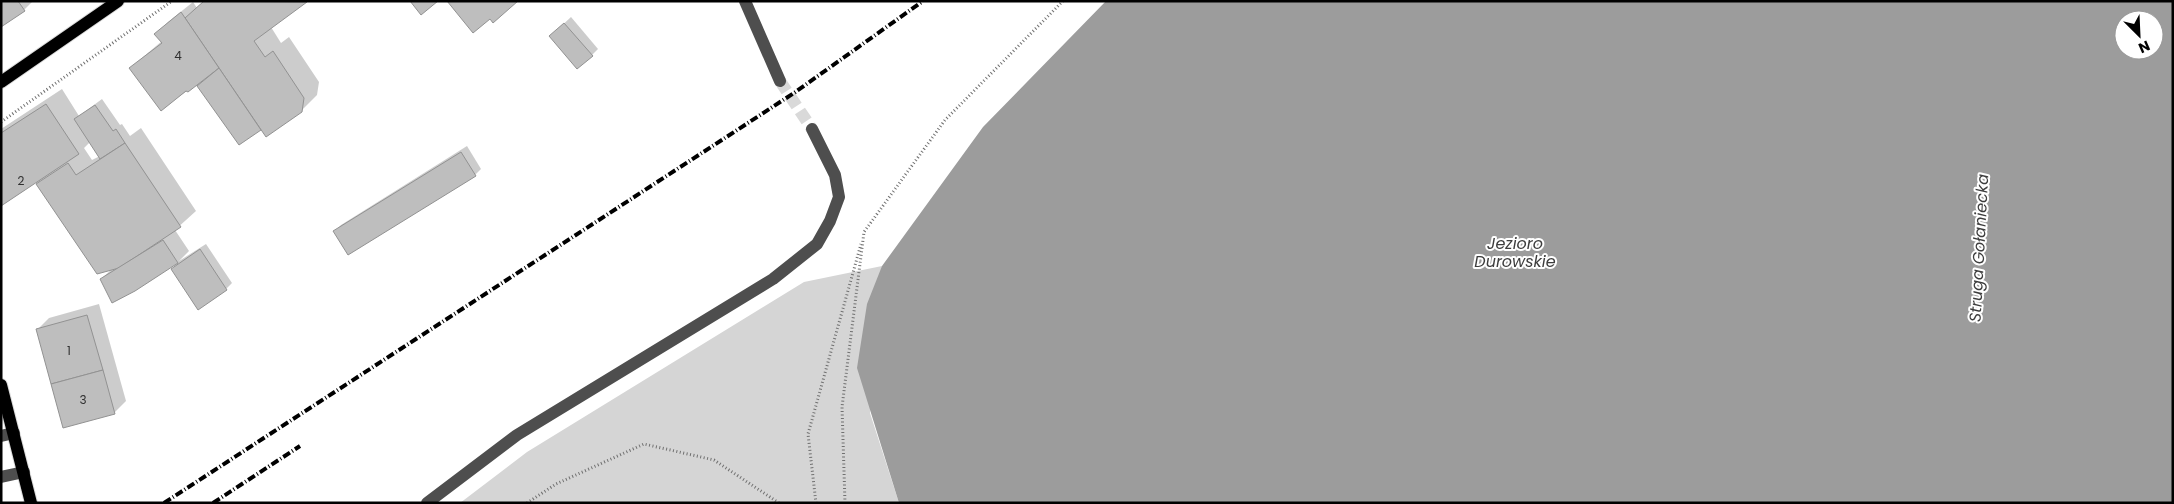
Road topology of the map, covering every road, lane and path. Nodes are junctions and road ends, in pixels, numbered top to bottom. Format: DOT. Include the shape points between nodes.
graph roads {
  1 [pos="118,1"];
  2 [pos="172,1"];
  3 [pos="745,1"];
  4 [pos="1063,1"];
  5 [pos="780,81"];
  6 [pos="1,82"];
  7 [pos="1,122"];
  8 [pos="812,129"];
  9 [pos="864,232"];
  10 [pos="1,385"];
  11 [pos="14,433"];
  12 [pos="1,436"];
  13 [pos="24,472"];
  14 [pos="1,477"];
  15 [pos="31,503"];
  16 [pos="427,503"];
  17 [pos="528,503"];
  18 [pos="779,503"];
  19 [pos="816,503"];
  20 [pos="845,503"];
  1 -- 6 [label="main road"];
  2 -- 7 [label="path"];
  3 -- 5 [label="street"];
  4 -- 9 [label="path" via="946,120"];
  8 -- 16 [label="street" via="835,175 839,198 817,244 773,279 517,434"];
  9 -- 19 [label="path" via="808,434"];
  9 -- 20 [label="path" via="842,407"];
  10 -- 11 [label="main road"];
  11 -- 12 [label="street"];
  11 -- 13 [label="main road"];
  13 -- 14 [label="street"];
  13 -- 15 [label="main road"];
  17 -- 18 [label="path" via="556,484 644,444 714,460"];
}
